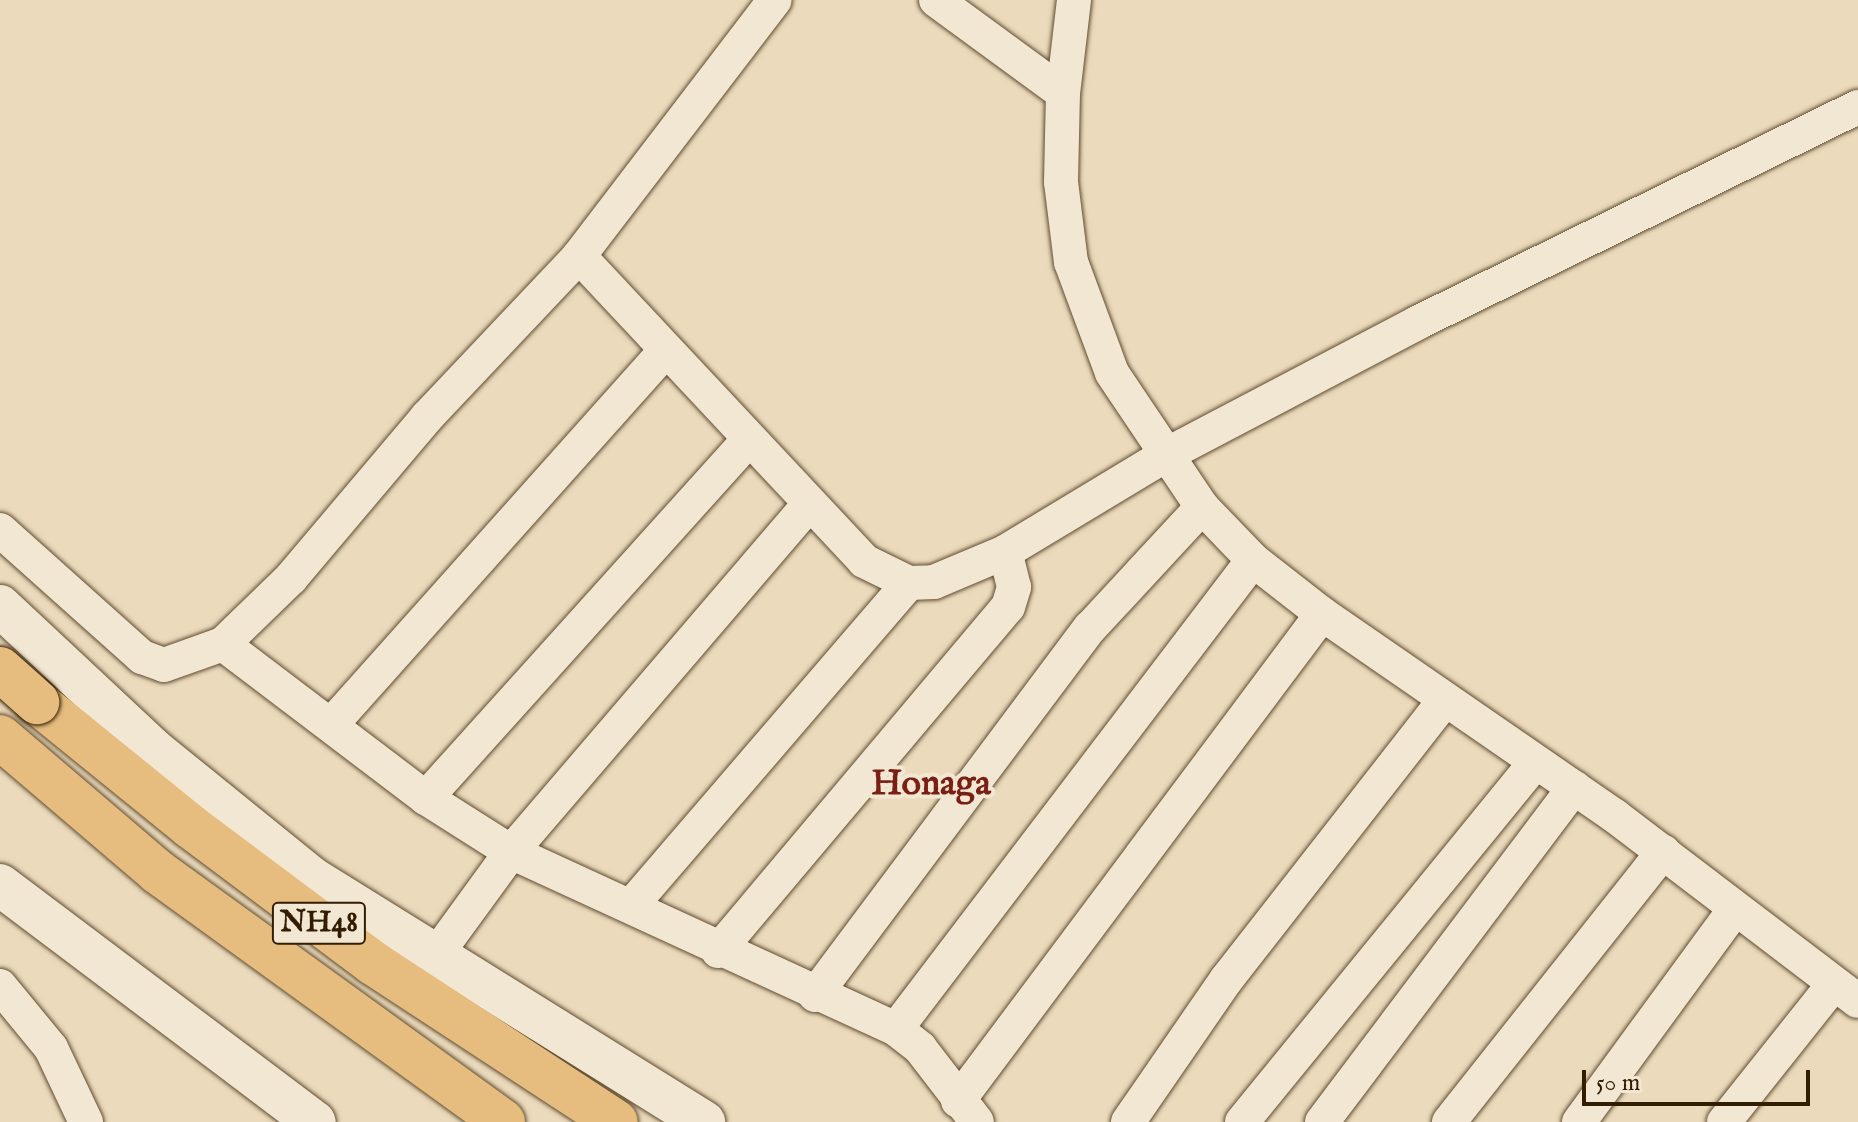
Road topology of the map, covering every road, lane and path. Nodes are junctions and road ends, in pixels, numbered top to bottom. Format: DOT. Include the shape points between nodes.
graph roads {
  1 [pos="775,0"];
  2 [pos="936,0"];
  3 [pos="1074,0"];
  4 [pos="1063,93"];
  5 [pos="1858,107"];
  6 [pos="579,256"];
  7 [pos="666,350"];
  8 [pos="748,441"];
  9 [pos="1164,456"];
  10 [pos="808,505"];
  11 [pos="1202,507"];
  12 [pos="0,530"];
  13 [pos="1005,552"];
  14 [pos="1253,560"];
  15 [pos="909,583"];
  16 [pos="0,606"];
  17 [pos="1322,614"];
  18 [pos="41,643"];
  19 [pos="223,644"];
  20 [pos="0,669"];
  21 [pos="0,681"];
  22 [pos="1444,701"];
  23 [pos="331,725"];
  24 [pos="2,739"];
  25 [pos="1535,763"];
  26 [pos="1574,787"];
  27 [pos="426,798"];
  28 [pos="511,852"];
  29 [pos="1663,852"];
  30 [pos="0,885"];
  31 [pos="631,906"];
  32 [pos="1735,909"];
  33 [pos="718,951"];
  34 [pos="436,955"];
  35 [pos="0,986"];
  36 [pos="1846,993"];
  37 [pos="815,995"];
  38 [pos="896,1029"];
  39 [pos="968,1111"];
  40 [pos="86,1122"];
  41 [pos="315,1122"];
  42 [pos="503,1122"];
  43 [pos="616,1122"];
  44 [pos="704,1122"];
  45 [pos="1128,1122"];
  46 [pos="1242,1122"];
  47 [pos="1322,1122"];
  48 [pos="1449,1122"];
  49 [pos="1579,1122"];
  50 [pos="1724,1122"];
  1 -- 6 [label="street"];
  2 -- 4 [label="street"];
  3 -- 4 [label="street"];
  4 -- 9 [label="street" via="1061,209 1079,294 1112,373"];
  5 -- 9 [label="street" via="1417,323"];
  6 -- 7 [label="street"];
  6 -- 19 [label="street" via="427,417 291,578"];
  7 -- 8 [label="street"];
  7 -- 23 [label="street"];
  8 -- 10 [label="street"];
  8 -- 27 [label="street"];
  9 -- 11 [label="street"];
  9 -- 13 [label="street"];
  10 -- 15 [label="street" via="864,561"];
  10 -- 28 [label="street"];
  11 -- 14 [label="street"];
  11 -- 37 [label="street" via="1090,628"];
  12 -- 19 [label="street" via="142,657 164,665"];
  13 -- 15 [label="street" via="934,582"];
  13 -- 33 [label="street" via="1014,587 1008,607"];
  14 -- 17 [label="street"];
  14 -- 38 [label="street"];
  15 -- 31 [label="street"];
  16 -- 18 [label="street"];
  17 -- 22 [label="street"];
  17 -- 39 [label="street"];
  18 -- 21 [label="street"];
  18 -- 34 [label="street" via="154,750 312,878"];
  19 -- 23 [label="street"];
  20 -- 43 [label="highway, NH48, bridge" via="190,826 373,963"];
  22 -- 25 [label="street"];
  22 -- 45 [label="street" via="1226,980"];
  23 -- 27 [label="street"];
  24 -- 42 [label="highway, NH48" via="158,872"];
  25 -- 26 [label="street"];
  25 -- 46 [label="street"];
  26 -- 29 [label="street"];
  26 -- 47 [label="street"];
  27 -- 28 [label="street"];
  28 -- 31 [label="street"];
  28 -- 34 [label="street"];
  29 -- 32 [label="street"];
  29 -- 48 [label="street"];
  30 -- 41 [label="street"];
  31 -- 33 [label="street"];
  32 -- 36 [label="street"];
  32 -- 49 [label="street"];
  33 -- 37 [label="street"];
  34 -- 44 [label="street"];
  35 -- 40 [label="street" via="51,1048"];
  36 -- 50 [label="street"];
  37 -- 38 [label="street"];
  38 -- 39 [label="street" via="920,1048"];
}
